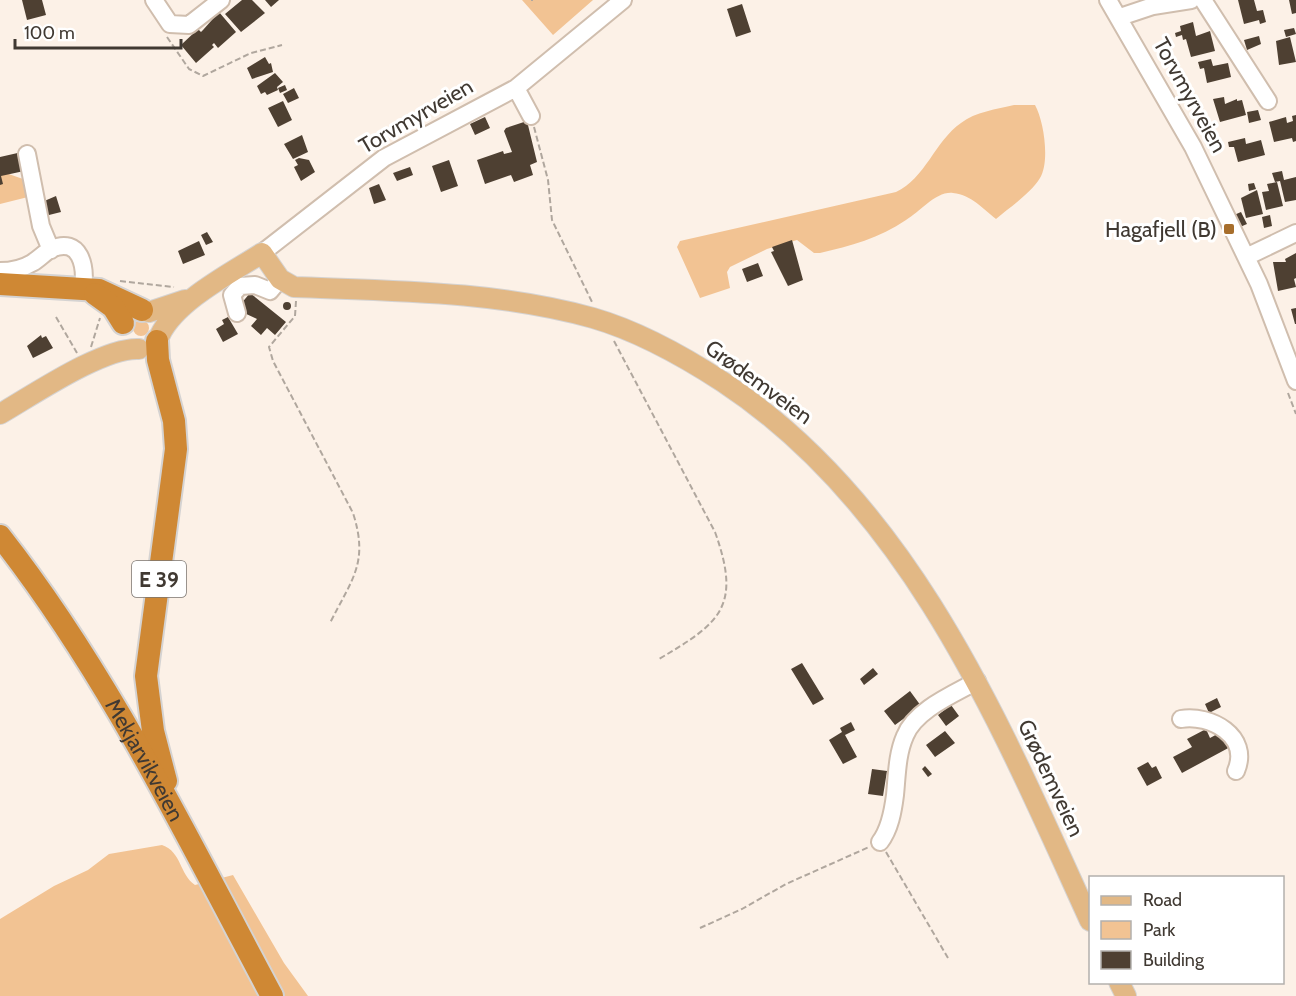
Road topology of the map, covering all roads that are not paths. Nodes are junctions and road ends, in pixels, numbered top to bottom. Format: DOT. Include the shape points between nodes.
graph roads {
  1 [pos="154,0"];
  2 [pos="221,0"];
  3 [pos="623,0"];
  4 [pos="1108,0"];
  5 [pos="1191,0"];
  6 [pos="1203,0"];
  7 [pos="1120,17"];
  8 [pos="516,88"];
  9 [pos="1268,101"];
  10 [pos="531,116"];
  11 [pos="27,154"];
  12 [pos="1296,233"];
  13 [pos="51,250"];
  14 [pos="262,253"];
  15 [pos="1246,257"];
  16 [pos="0,271"];
  17 [pos="287,283"];
  18 [pos="0,284"];
  19 [pos="83,288"];
  20 [pos="201,293"];
  21 [pos="146,311"];
  22 [pos="237,313"];
  23 [pos="122,326"];
  24 [pos="152,342"];
  25 [pos="79,363"];
  26 [pos="1296,381"];
  27 [pos="0,414"];
  28 [pos="0,536"];
  29 [pos="977,681"];
  30 [pos="1181,719"];
  31 [pos="1236,771"];
  32 [pos="176,817"];
  33 [pos="880,842"];
  34 [pos="1089,919"];
  35 [pos="272,996"];
  1 -- 2 [label="street" via="170,24 189,25"];
  3 -- 8 [label="street, Torvmyrveien"];
  4 -- 7 [label="street, Torvmyrveien"];
  5 -- 7 [label="street"];
  6 -- 9 [label="street"];
  7 -- 15 [label="street, Torvmyrveien" via="1193,147"];
  8 -- 10 [label="street"];
  8 -- 14 [label="street, Torvmyrveien" via="384,158"];
  11 -- 13 [label="street" via="43,237"];
  12 -- 15 [label="street"];
  13 -- 16 [label="street" via="32,264"];
  13 -- 19 [label="street" via="65,247 81,257 85,269"];
  14 -- 17 [label="main road"];
  14 -- 20 [label="main road, Torvmyrveien"];
  15 -- 26 [label="street, Torvmyrveien"];
  17 -- 22 [label="street" via="270,291 255,285 240,286 232,295"];
  17 -- 29 [label="main road, Grødemveien" via="501,300 600,321 708,372 771,415 827,466 878,529"];
  18 -- 19 [label="highway"];
  19 -- 21 [label="highway" via="112,294"];
  19 -- 23 [label="highway" via="108,302"];
  20 -- 21 [label="main road, Torvmyrveien"];
  20 -- 24 [label="main road, Torvmyrveien" via="168,321"];
  21 -- 23 [label="main road" via="130,314"];
  21 -- 24 [label="main road" via="158,319"];
  23 -- 24 [label="main road" via="125,340"];
  23 -- 25 [label="main road" via="114,339"];
  24 -- 25 [label="main road"];
  24 -- 32 [label="highway, E 39" via="174,421 176,449 146,676 153,731"];
  25 -- 27 [label="main road"];
  28 -- 32 [label="highway, Mekjarvikveien / E 39" via="89,663"];
  29 -- 33 [label="street" via="931,709 905,733 893,808"];
  29 -- 34 [label="main road, Grødemveien"];
  30 -- 31 [label="street" via="1199,718 1227,729 1239,755"];
  32 -- 35 [label="highway, Mekjarvikveien / E 39"];
}
